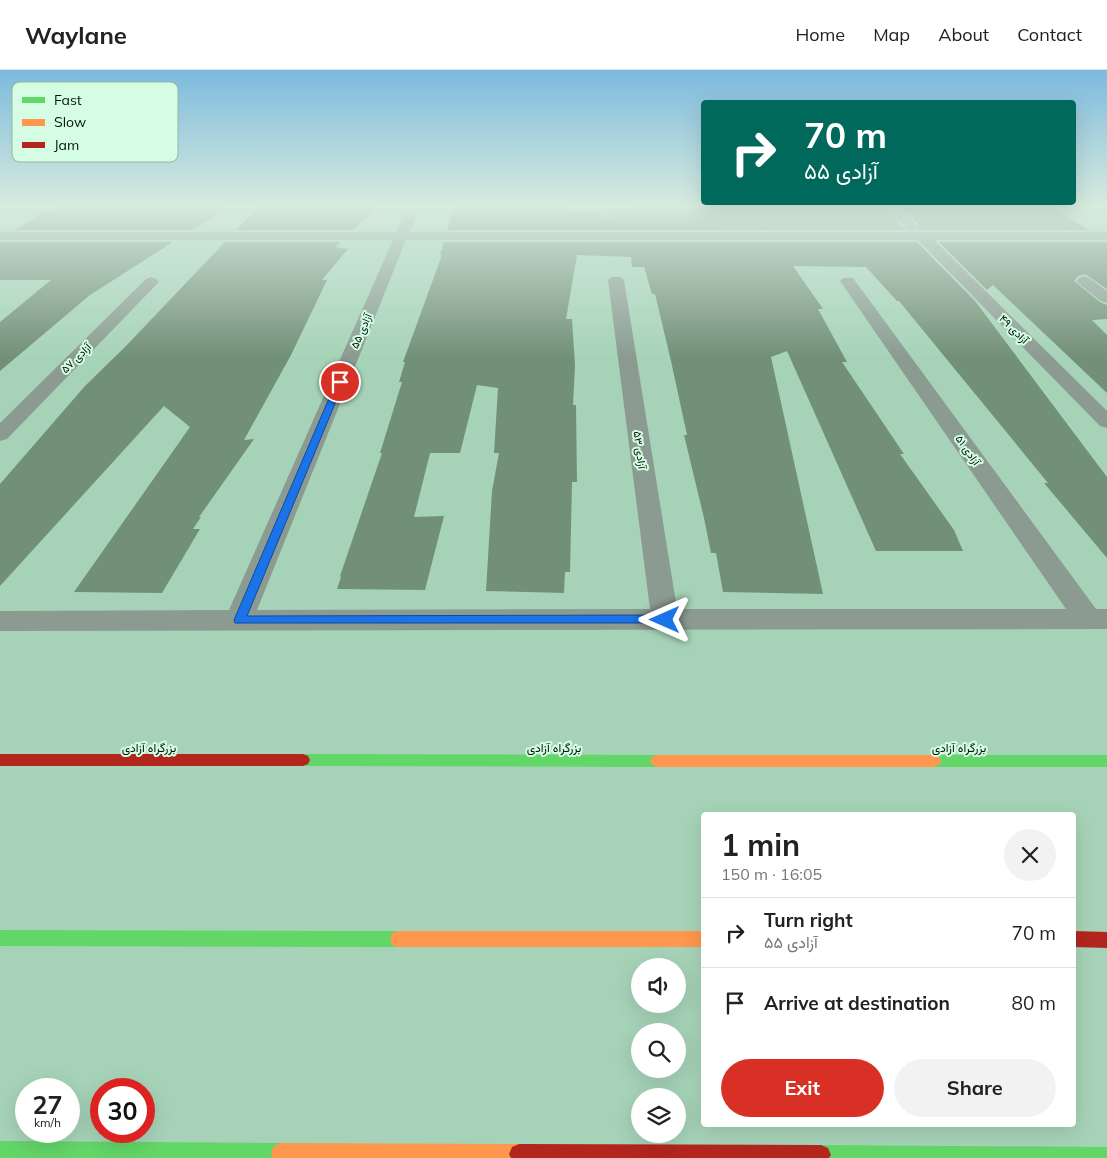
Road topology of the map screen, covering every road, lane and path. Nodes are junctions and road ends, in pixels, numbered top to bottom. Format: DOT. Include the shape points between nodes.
graph roads {
  1 [pos="393,257"];
  2 [pos="942,257"];
  3 [pos="616,280"];
  4 [pos="848,281"];
  5 [pos="1084,281"];
  6 [pos="151,282"];
  7 [pos="1107,298"];
  8 [pos="1107,422"];
  9 [pos="0,435"];
  10 [pos="1097,619"];
  11 [pos="239,620"];
  12 [pos="665,620"];
  13 [pos="0,621"];
  14 [pos="0,760"];
  15 [pos="1107,761"];
  16 [pos="0,938"];
  17 [pos="701,939"];
  18 [pos="1076,940"];
  19 [pos="1107,940"];
  20 [pos="0,1151"];
  21 [pos="503,1156"];
  22 [pos="1107,1157"];
  1 -- 11 [label="street, آزادی ۵۵"];
  2 -- 8 [label="street, ۴۹ آزادی"];
  3 -- 12 [label="street, ۵۳ آزادی"];
  4 -- 10 [label="street, ۵۱ آزادی"];
  5 -- 7 [label="street"];
  6 -- 9 [label="street, آزادی ۵۷"];
  10 -- 12 [label="street"];
  11 -- 12 [label="street"];
  11 -- 13 [label="street"];
  14 -- 15 [label="main road, بزرگراه آزادی"];
  16 -- 17 [label="main road"];
  18 -- 19 [label="main road"];
  20 -- 21 [label="main road"];
  21 -- 22 [label="main road"];
}
